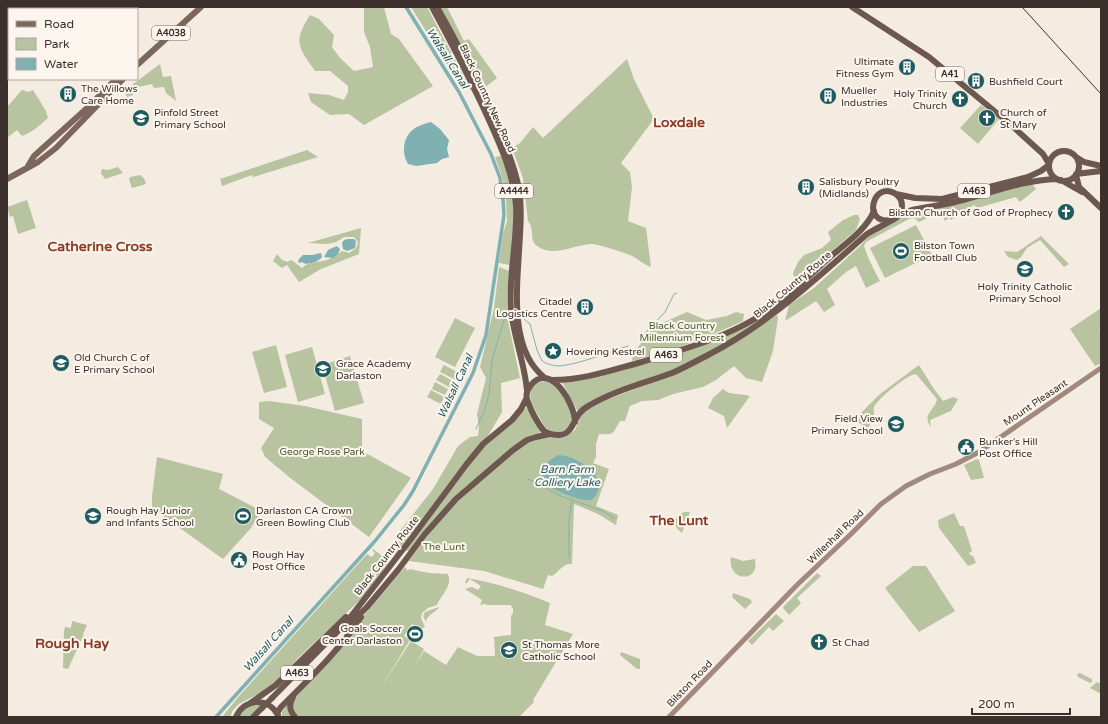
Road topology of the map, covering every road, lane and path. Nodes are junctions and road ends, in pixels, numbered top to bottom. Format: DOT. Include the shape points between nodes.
graph roads {
  1 [pos="200,7"];
  2 [pos="432,7"];
  3 [pos="437,7"];
  4 [pos="852,7"];
  5 [pos="139,62"];
  6 [pos="115,80"];
  7 [pos="122,80"];
  8 [pos="74,124"];
  9 [pos="1032,144"];
  10 [pos="1055,154"];
  11 [pos="1076,157"];
  12 [pos="1049,164"];
  13 [pos="1101,166"];
  14 [pos="1101,171"];
  15 [pos="1076,175"];
  16 [pos="7,179"];
  17 [pos="1059,179"];
  18 [pos="1085,193"];
  19 [pos="896,194"];
  20 [pos="1101,208"];
  21 [pos="874,211"];
  22 [pos="900,214"];
  23 [pos="891,220"];
  24 [pos="1101,368"];
  25 [pos="545,378"];
  26 [pos="553,380"];
  27 [pos="527,391"];
  28 [pos="526,398"];
  29 [pos="575,422"];
  30 [pos="554,434"];
  31 [pos="979,452"];
  32 [pos="362,601"];
  33 [pos="367,607"];
  34 [pos="723,661"];
  35 [pos="300,688"];
  36 [pos="274,699"];
  37 [pos="249,704"];
  38 [pos="263,709"];
  39 [pos="279,716"];
  40 [pos="236,717"];
  41 [pos="252,717"];
  42 [pos="258,717"];
  43 [pos="295,717"];
  44 [pos="669,717"];
  1 -- 5 [label="main road, A4038"];
  2 -- 27 [label="highway, Black Country New Road / A4444" via="486,115 511,178 516,202 516,229 511,309"];
  3 -- 25 [label="highway, Black Country New Road / A4444" via="506,145 517,178 521,213 516,289 518,318 525,350 536,371"];
  4 -- 9 [label="highway, A41" via="929,57"];
  6 -- 8 [label="main road"];
  7 -- 8 [label="main road" via="92,111"];
  8 -- 16 [label="main road" via="38,162 29,164"];
  9 -- 10 [label="highway, A41"];
  9 -- 12 [label="highway, A41"];
  10 -- 11 [label="highway" via="1066,151"];
  10 -- 12 [label="highway"];
  11 -- 13 [label="highway" via="1089,164"];
  11 -- 15 [label="highway"];
  12 -- 17 [label="highway" via="1049,170"];
  12 -- 19 [label="highway, A463" via="1028,177 942,198 915,198"];
  14 -- 15 [label="highway"];
  15 -- 17 [label="highway" via="1067,180"];
  15 -- 18 [label="highway" via="1079,187"];
  17 -- 18 [label="highway"];
  17 -- 22 [label="highway, A463" via="1040,180 951,203 912,208"];
  18 -- 20 [label="highway"];
  19 -- 21 [label="highway" via="886,192 878,195 873,203"];
  19 -- 22 [label="highway" via="902,203"];
  21 -- 23 [label="highway" via="881,219"];
  21 -- 26 [label="highway, Black Country Route / A463" via="863,228 796,288 758,317 734,330 709,341 605,373"];
  22 -- 23 [label="highway"];
  23 -- 29 [label="highway, Black Country Route / A463" via="867,234 772,315 736,339 674,372 624,389 590,405 580,413"];
  24 -- 31 [label="main road, Mount Pleasant"];
  25 -- 26 [label="highway, A463"];
  25 -- 27 [label="highway" via="534,382"];
  26 -- 29 [label="highway" via="559,385 574,411"];
  27 -- 28 [label="highway, A463"];
  28 -- 30 [label="highway" via="544,430"];
  28 -- 32 [label="highway, Black Country Route / A463" via="512,420 483,444"];
  29 -- 30 [label="highway, A463" via="566,433"];
  30 -- 33 [label="highway, Black Country Route / A463" via="527,440 456,499"];
  31 -- 34 [label="main road, Willenhall Road" via="906,486 881,504"];
  32 -- 36 [label="highway, Black Country Route / A463" via="345,624"];
  32 -- 37 [label="highway" via="276,685"];
  33 -- 35 [label="highway" via="353,629"];
  33 -- 36 [label="highway, Black Country Route / A463"];
  34 -- 44 [label="main road, Bilston Road"];
  35 -- 39 [label="highway" via="281,707"];
  35 -- 43 [label="highway" via="290,703 290,709"];
  36 -- 38 [label="highway, Black Country Route / A463"];
  37 -- 39 [label="highway" via="266,703"];
  37 -- 40 [label="highway" via="240,709"];
  38 -- 41 [label="highway, Black Country Route / A463"];
  38 -- 42 [label="highway, Black Country Route / A463"];
}
